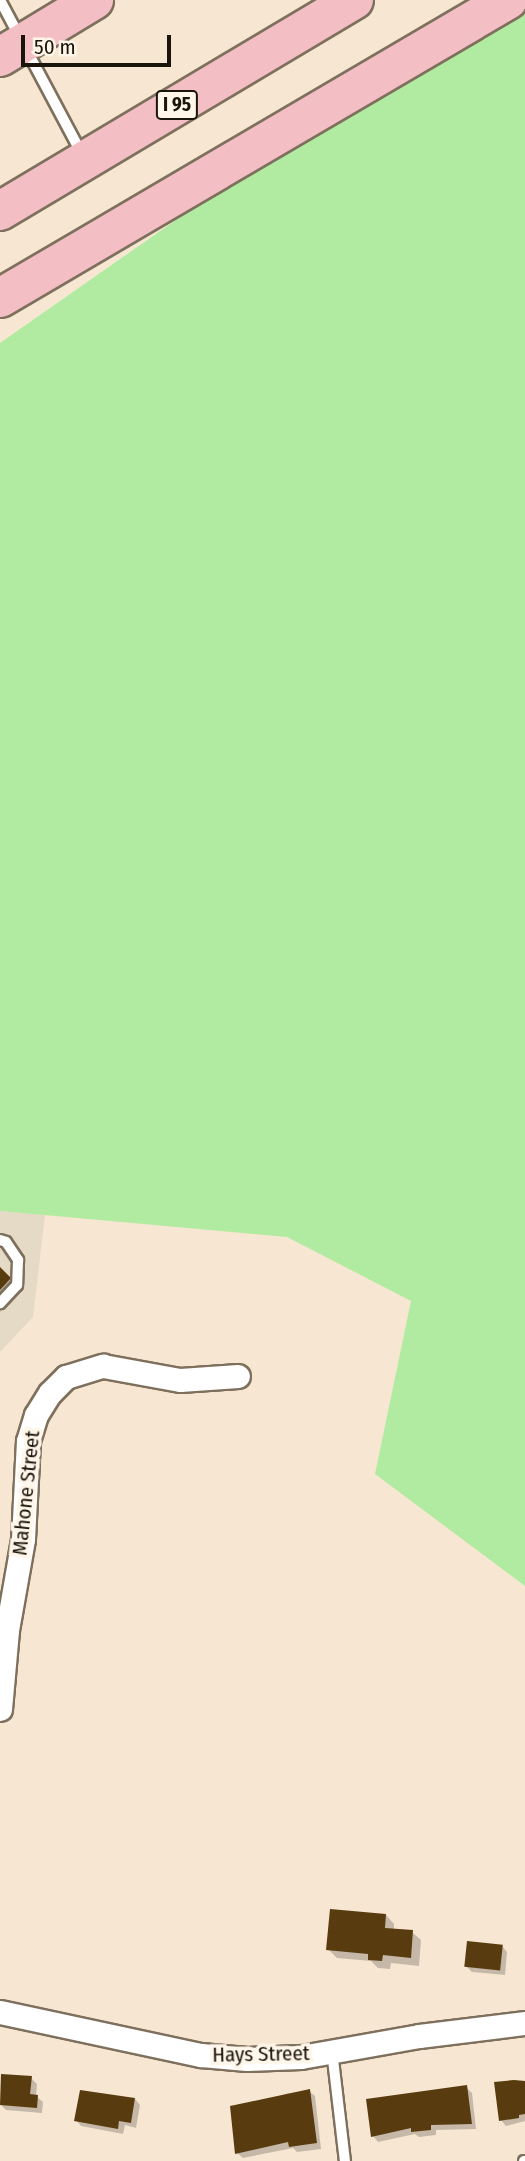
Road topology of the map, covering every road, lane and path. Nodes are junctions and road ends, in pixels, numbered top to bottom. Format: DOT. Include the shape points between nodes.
graph roads {
  1 [pos="0,0"];
  2 [pos="94,0"];
  3 [pos="354,0"];
  4 [pos="508,0"];
  5 [pos="11,50"];
  6 [pos="85,160"];
  7 [pos="0,211"];
  8 [pos="0,298"];
  9 [pos="0,1240"];
  10 [pos="0,1303"];
  11 [pos="238,1376"];
  12 [pos="0,1709"];
  13 [pos="0,2012"];
  14 [pos="525,2023"];
  15 [pos="332,2051"];
  16 [pos="345,2161"];
  1 -- 5 [label="lane"];
  2 -- 5 [label="highway"];
  3 -- 6 [label="highway, I 95"];
  4 -- 8 [label="highway"];
  5 -- 6 [label="lane"];
  6 -- 7 [label="highway, I 95"];
  9 -- 10 [label="lane" via="18,1260 16,1285"];
  11 -- 12 [label="street, Mahone Street" via="180,1380 103,1366 66,1377 50,1393 36,1415 28,1441 23,1539 7,1630"];
  13 -- 15 [label="street, Hays Street" via="201,2055 247,2059"];
  14 -- 15 [label="street, Hays Street"];
  15 -- 16 [label="lane"];
}
